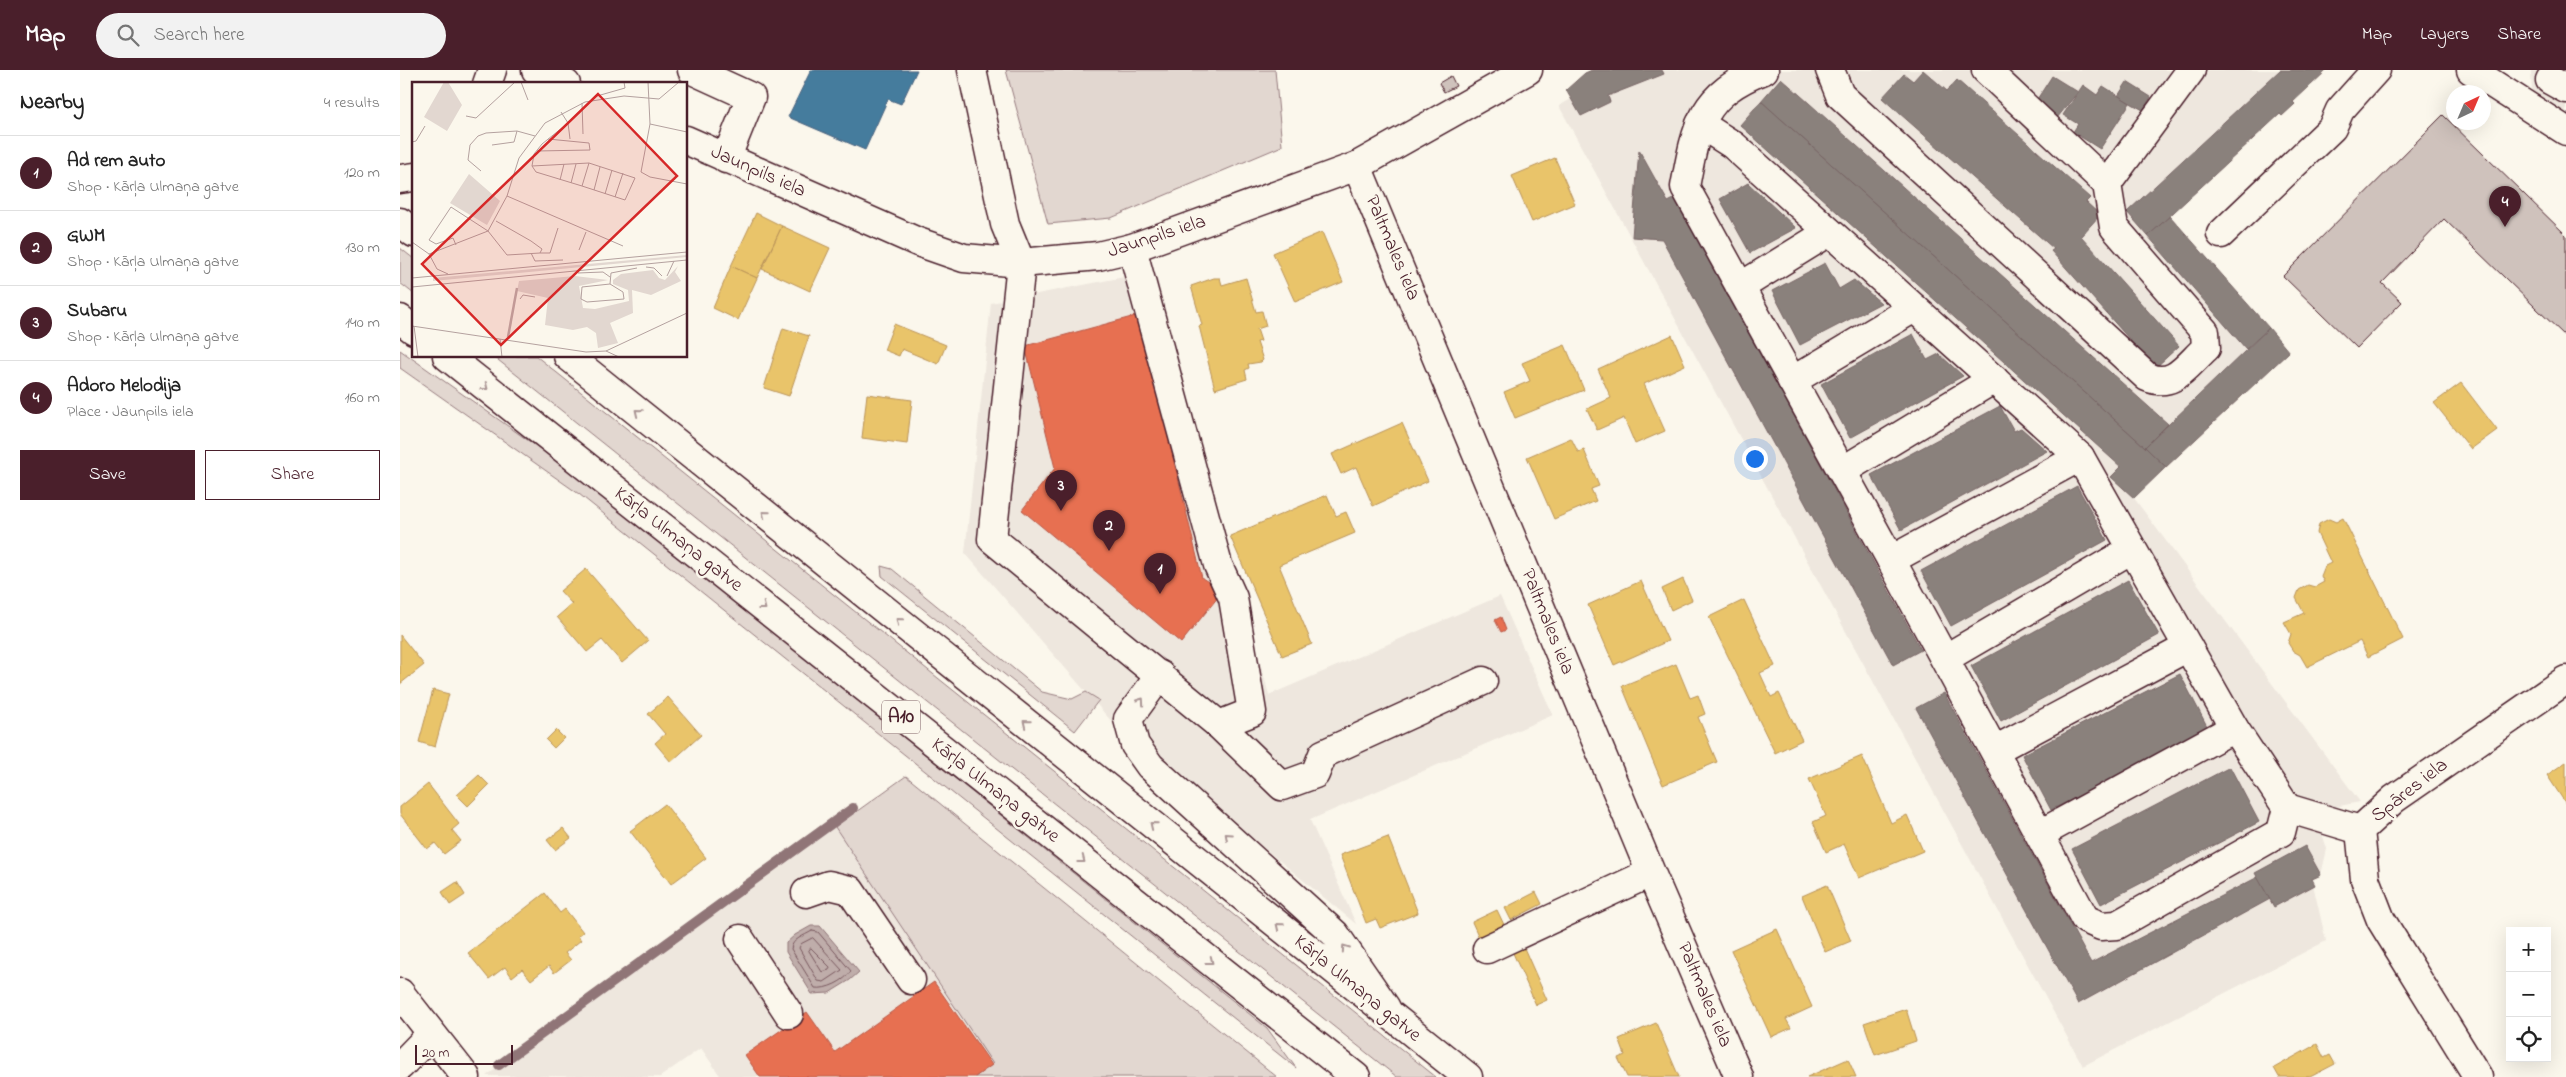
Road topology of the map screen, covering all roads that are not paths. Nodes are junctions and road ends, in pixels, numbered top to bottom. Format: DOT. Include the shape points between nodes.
graph roads {
  1 [pos="492,70"];
  2 [pos="536,70"];
  3 [pos="692,70"];
  4 [pos="972,70"];
  5 [pos="1528,70"];
  6 [pos="1764,70"];
  7 [pos="1830,70"];
  8 [pos="1986,70"];
  9 [pos="2192,70"];
  10 [pos="2376,70"];
  11 [pos="2471,70"];
  12 [pos="488,82"];
  13 [pos="562,82"];
  14 [pos="1700,124"];
  15 [pos="2566,131"];
  16 [pos="688,141"];
  17 [pos="726,159"];
  18 [pos="1357,166"];
  19 [pos="2107,184"];
  20 [pos="400,222"];
  21 [pos="412,231"];
  22 [pos="1829,232"];
  23 [pos="2221,234"];
  24 [pos="1132,248"];
  25 [pos="1021,263"];
  26 [pos="1740,287"];
  27 [pos="1914,308"];
  28 [pos="400,320"];
  29 [pos="412,329"];
  30 [pos="450,358"];
  31 [pos="570,358"];
  32 [pos="1994,379"];
  33 [pos="1792,381"];
  34 [pos="2080,457"];
  35 [pos="1842,471"];
  36 [pos="2132,549"];
  37 [pos="1891,560"];
  38 [pos="2188,647"];
  39 [pos="1946,658"];
  40 [pos="1160,675"];
  41 [pos="2566,680"];
  42 [pos="1483,681"];
  43 [pos="1219,725"];
  44 [pos="2234,728"];
  45 [pos="1995,750"];
  46 [pos="2287,808"];
  47 [pos="2360,830"];
  48 [pos="2040,834"];
  49 [pos="1637,879"];
  50 [pos="806,893"];
  51 [pos="740,939"];
  52 [pos="1487,950"];
  53 [pos="910,980"];
  54 [pos="400,993"];
  55 [pos="789,1014"];
  56 [pos="1392,1017"];
  57 [pos="431,1034"];
  58 [pos="1323,1051"];
  59 [pos="400,1066"];
  60 [pos="466,1077"];
  61 [pos="1333,1077"];
  62 [pos="1356,1077"];
  63 [pos="1468,1077"];
  64 [pos="1739,1077"];
  65 [pos="2478,1077"];
  1 -- 12 [label="main road"];
  2 -- 13 [label="main road"];
  3 -- 17 [label="main road" via="751,97"];
  4 -- 25 [label="main road" via="1005,224"];
  5 -- 18 [label="main road, Jaunpils iela"];
  6 -- 14 [label="main road" via="1742,78 1717,96"];
  7 -- 19 [label="main road" via="1840,95 2147,377 2158,382 2171,380 2206,348 2205,332 2114,227"];
  8 -- 19 [label="main road"];
  9 -- 19 [label="main road"];
  10 -- 23 [label="main road" via="2340,110 2332,128"];
  11 -- 15 [label="main road"];
  14 -- 22 [label="main road" via="1733,145"];
  14 -- 26 [label="main road" via="1686,187"];
  16 -- 17 [label="main road, Jaunpils iela"];
  17 -- 25 [label="main road, Jaunpils iela" via="918,242 964,258"];
  18 -- 24 [label="main road, Jaunpils iela"];
  18 -- 64 [label="main road, Paltmales iela"];
  20 -- 21 [label="main road"];
  22 -- 26 [label="main road"];
  22 -- 27 [label="main road"];
  24 -- 25 [label="main road, Jaunpils iela" via="1098,256"];
  24 -- 43 [label="main road" via="1218,565 1233,598 1252,712"];
  25 -- 40 [label="main road" via="992,539"];
  26 -- 33 [label="main road"];
  27 -- 32 [label="main road"];
  27 -- 33 [label="main road"];
  28 -- 29 [label="main road"];
  30 -- 58 [label="main road, Kārļa Ulmaņa gatve / A10, one-way"];
  56 -- 31 [label="main road, Kārļa Ulmaņa gatve, one-way"];
  32 -- 34 [label="main road"];
  32 -- 35 [label="main road"];
  33 -- 35 [label="main road"];
  34 -- 36 [label="main road"];
  34 -- 37 [label="main road"];
  35 -- 37 [label="main road"];
  36 -- 38 [label="main road"];
  36 -- 39 [label="main road"];
  37 -- 39 [label="main road"];
  38 -- 44 [label="main road"];
  38 -- 45 [label="main road"];
  39 -- 45 [label="main road"];
  40 -- 43 [label="main road"];
  56 -- 40 [label="main road, one-way" via="1335,934 1150,766 1135,746 1128,719"];
  41 -- 47 [label="main road, Spāres iela" via="2394,799"];
  42 -- 43 [label="main road" via="1323,754 1315,774 1282,786"];
  44 -- 46 [label="main road"];
  44 -- 48 [label="main road"];
  45 -- 48 [label="main road"];
  46 -- 47 [label="main road"];
  46 -- 48 [label="main road" via="2282,832 2117,925 2101,926 2085,919"];
  47 -- 65 [label="main road, Spāres iela" via="2365,878 2381,920"];
  49 -- 52 [label="main road"];
  50 -- 53 [label="main road" via="829,885 850,890"];
  51 -- 55 [label="main road"];
  54 -- 57 [label="main road"];
  56 -- 63 [label="main road, Kārļa Ulmaņa gatve"];
  57 -- 59 [label="main road"];
  57 -- 60 [label="main road"];
  58 -- 61 [label="main road"];
  58 -- 62 [label="main road, Kārļa Ulmaņa gatve / A10"];
}
